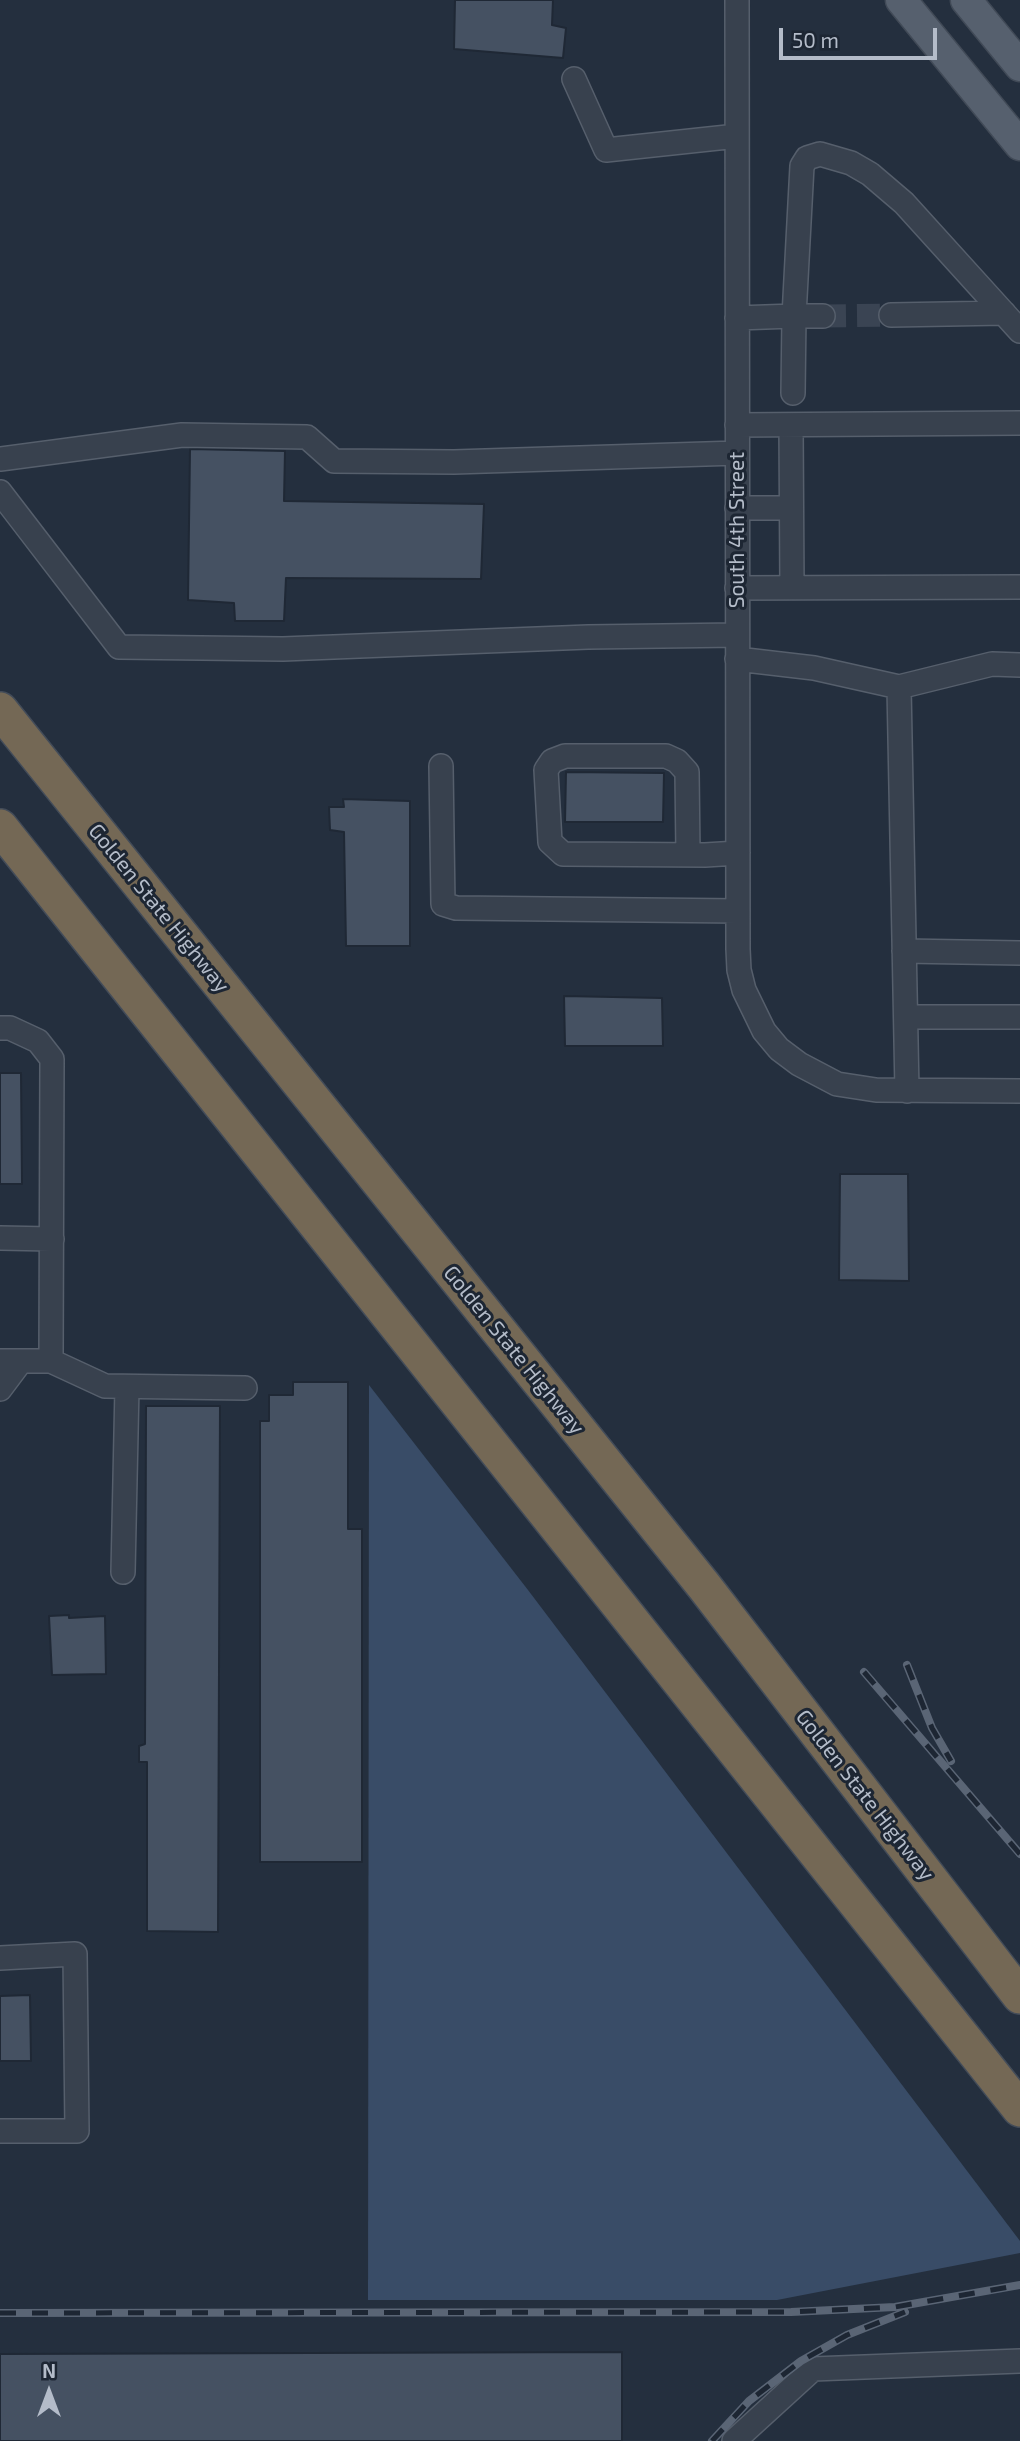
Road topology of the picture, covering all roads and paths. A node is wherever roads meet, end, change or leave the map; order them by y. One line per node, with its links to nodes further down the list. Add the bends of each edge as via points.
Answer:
1 (737, 0): 6 (street, South 4th Street)
2 (901, 0): 7 (main road)
3 (965, 0): 4 (main road)
4 (1020, 66)
5 (574, 79): 6 (street, via 606,150)
6 (737, 136): 12 (street, South 4th Street)
7 (1020, 145)
8 (1004, 313): 9 (street); 11 (street, via 904,202 870,174 820,153 807,158 802,166); 13 (street)
9 (891, 315)
10 (823, 316): 11 (street)
11 (794, 317): 12 (street); 14 (street)
12 (737, 318): 16 (street, South 4th Street)
13 (1020, 331)
14 (793, 393)
15 (1020, 423): 17 (street)
16 (737, 425): 17 (street); 18 (street, South 4th Street)
17 (790, 426): 22 (street)
18 (737, 453): 19 (street, via 334,461 307,437 182,435); 21 (street, South 4th Street)
19 (0, 459)
20 (0, 492): 26 (street, via 119,647 283,649)
21 (737, 508): 22 (street); 24 (street, South 4th Street)
22 (791, 508): 25 (street)
23 (1020, 587): 25 (street)
24 (737, 588): 25 (street); 26 (street, South 4th Street)
25 (792, 588)
26 (737, 635): 27 (street, South 4th Street)
27 (737, 659): 29 (street, via 814,668); 33 (street, South 4th Street)
28 (1020, 664): 29 (street, via 992,664)
29 (899, 687): 36 (street)
30 (0, 710): 52 (highway, Golden State Highway, via 695,1575)
31 (441, 766): 35 (street, via 443,904 456,908)
32 (0, 827): 53 (highway)
33 (738, 853): 34 (street); 35 (street, South 4th Street)
34 (688, 854): 34 (street, via 563,854 550,842 546,770 552,761 565,756 666,756 677,761 688,772)
35 (738, 911): 41 (street, South 4th Street, via 744,990 764,1031 779,1049 837,1084)
36 (904, 951): 37 (street); 38 (street)
37 (1020, 953)
38 (906, 1017): 39 (street); 41 (street)
39 (1020, 1017)
40 (0, 1028): 44 (street, via 38,1041 52,1059)
41 (906, 1091): 42 (street)
42 (1020, 1091)
43 (0, 1238): 44 (street)
44 (52, 1239): 46 (street)
45 (10, 1361): 46 (street); 49 (street)
46 (51, 1361): 47 (street, via 105,1387)
47 (127, 1387): 48 (street); 50 (street)
48 (245, 1388)
49 (0, 1389)
50 (123, 1572)
51 (0, 1958): 54 (street, via 75,1954 77,2118 77,2131)
52 (1020, 1996)
53 (1020, 2109)
54 (0, 2132)
55 (1020, 2361): 56 (street, via 813,2369)
56 (734, 2441)

